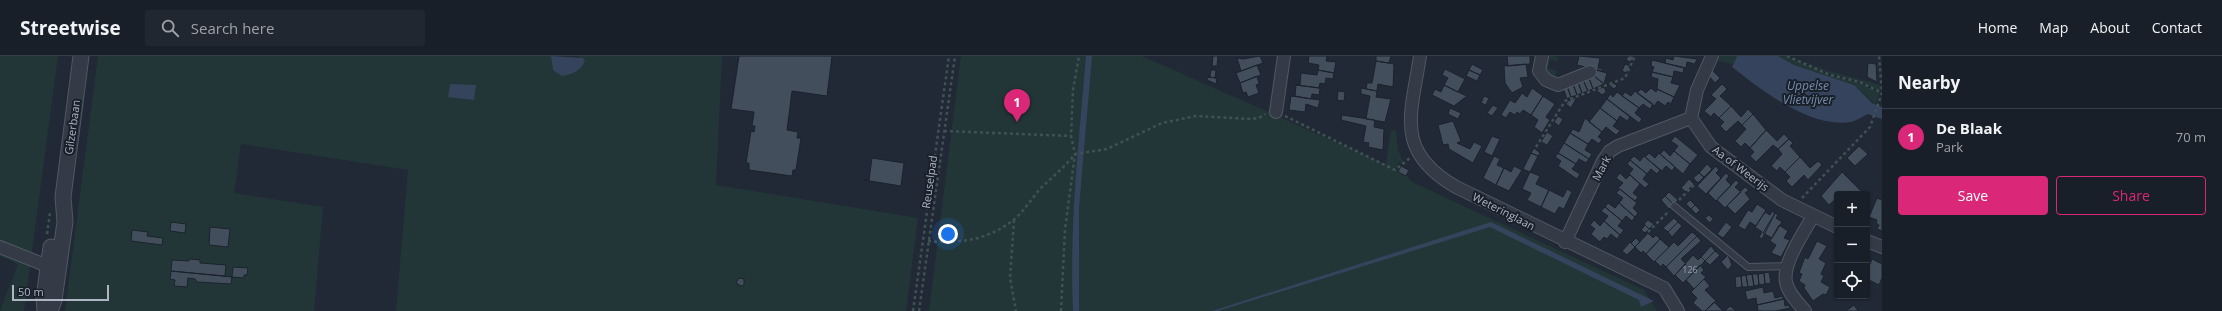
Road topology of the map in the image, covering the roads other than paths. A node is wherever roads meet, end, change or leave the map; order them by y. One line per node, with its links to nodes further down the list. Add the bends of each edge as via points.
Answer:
1 (81, 56): 17 (street, Gilzerbaan, via 63,197 54,222)
2 (1284, 56): 7 (street)
3 (1420, 56): 12 (street, Weteringlaan, via 1409,124 1411,138 1425,162 1444,181)
4 (1542, 56): 6 (street, via 1539,71 1546,80 1558,85)
5 (1712, 56): 8 (street, via 1697,90)
6 (1590, 72)
7 (1276, 112)
8 (1691, 118): 10 (street, Aa of Weerijs, via 1712,147 1782,200); 12 (street, Mark, via 1610,151)
9 (1674, 206): 16 (lane, via 1748,267)
10 (1813, 216): 11 (street, Aa of Weerijs); 16 (street)
11 (1834, 226)
12 (1565, 242): 20 (street, Weteringlaan, via 1664,288)
13 (1870, 242): 15 (street)
14 (0, 248): 17 (street)
15 (1882, 248)
16 (1787, 266): 21 (street, via 1786,283 1795,300)
17 (53, 268): 18 (street, Gilzerbaan, via 44,298); 19 (street, Gilzerbaan, via 54,300)
18 (45, 311)
19 (50, 311)
20 (1678, 311)
21 (1805, 311)

